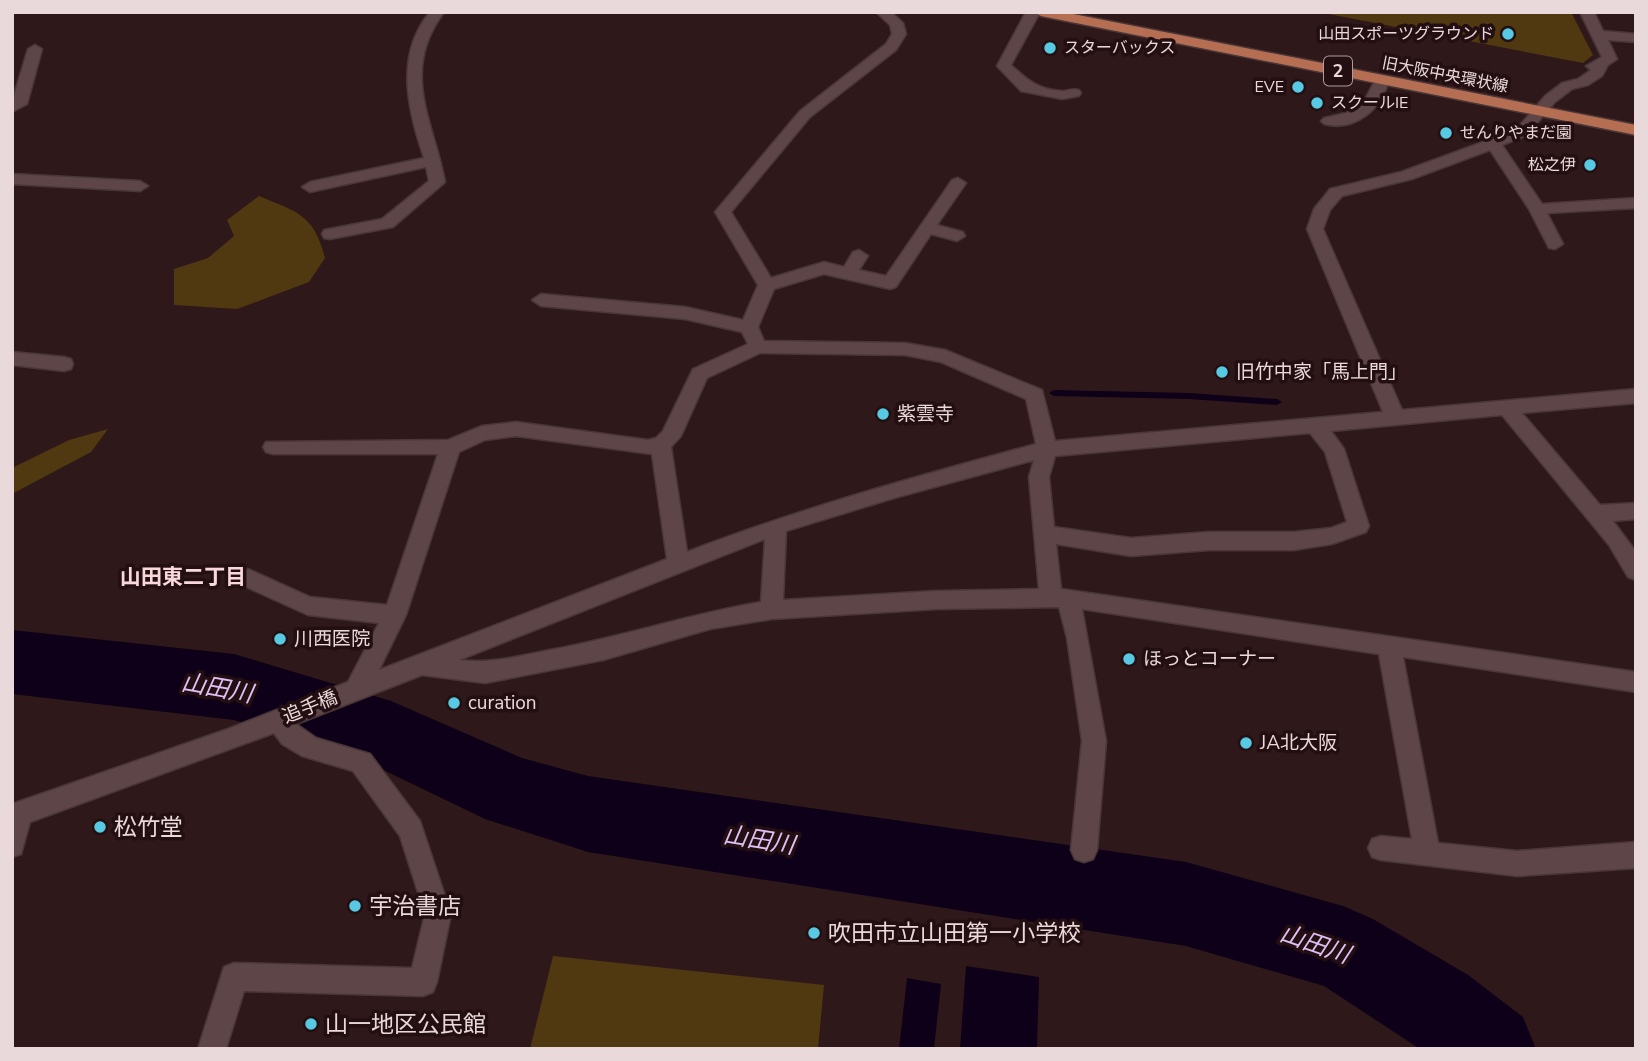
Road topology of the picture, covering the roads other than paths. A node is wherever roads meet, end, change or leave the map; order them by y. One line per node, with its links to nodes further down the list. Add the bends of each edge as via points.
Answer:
1 (437, 12): 16 (street, via 414,57 418,115)
2 (883, 12): 29 (street, via 902,18 891,47 805,114 723,212)
3 (1033, 12): 10 (street, via 1004,66 1026,88)
4 (1041, 12): 9 (main road, 旧大阪中央環状線 / 2)
5 (1587, 12): 6 (street)
6 (1598, 35): 7 (street); 12 (street, via 1610,59 1583,82 1567,86)
7 (1636, 38)
8 (35, 49): 11 (street, via 20,104)
9 (1382, 80): 12 (main road, 旧大阪中央環状線 / 2); 13 (street, via 1376,102 1348,121)
10 (1074, 93)
11 (12, 108)
12 (1539, 112): 14 (main road, 旧大阪中央環状線 / 2); 15 (street, via 1521,132)
13 (1329, 121)
14 (1636, 130)
15 (1494, 145): 22 (street); 37 (street, via 1406,176 1336,192 1322,209 1315,229)
16 (434, 161): 20 (street); 24 (street, via 437,182 387,223)
17 (12, 179): 19 (street)
18 (958, 183): 23 (street)
19 (140, 186)
20 (310, 187)
21 (1636, 203): 22 (street)
22 (1536, 209): 26 (street)
23 (928, 228): 25 (street); 28 (street, via 890,283)
24 (330, 234)
25 (957, 236)
26 (1555, 243)
27 (859, 256): 28 (street)
28 (848, 274): 29 (street, via 824,268)
29 (767, 285): 31 (street)
30 (541, 300): 31 (street, via 685,313)
31 (749, 327): 32 (street)
32 (758, 347): 39 (street, via 700,374 671,436); 42 (street, via 905,349 945,356 1035,395)
33 (12, 358): 34 (street)
34 (64, 364)
35 (1636, 396): 36 (street, 追手橋)
36 (1506, 407): 37 (street, 追手橋); 44 (street)
37 (1395, 416): 38 (street, 追手橋)
38 (1316, 426): 42 (street, 追手橋); 46 (street, via 1335,449 1359,526 1332,536 1294,541 1131,547)
39 (661, 445): 41 (street, via 516,429 482,433); 47 (street)
40 (273, 447): 41 (street)
41 (450, 447): 52 (street)
42 (1047, 449): 45 (street, 追手橋); 46 (street, via 1039,477)
43 (1636, 511): 44 (street)
44 (1595, 514): 48 (street)
45 (776, 526): 47 (street, 追手橋); 51 (street)
46 (1047, 534): 50 (street)
47 (678, 564): 54 (street, 追手橋)
48 (1636, 571)
49 (248, 578): 52 (street, via 308,606)
50 (1059, 599): 51 (street, via 936,600); 53 (street); 61 (street, via 1078,638 1094,741)
51 (772, 610): 54 (street, via 485,673)
52 (395, 615): 56 (street)
53 (1390, 646): 55 (street); 62 (street)
54 (420, 664): 56 (street, 追手橋)
55 (1636, 682)
56 (357, 688): 57 (street, 追手橋)
57 (277, 728): 58 (street, 追手橋); 64 (street, via 311,748 361,762 411,830 438,914 423,982 234,977)
58 (16, 816): 59 (street)
59 (12, 845)
60 (1381, 848): 62 (street)
61 (1084, 850)
62 (1427, 851): 63 (street, via 1500,863)
63 (1636, 855)
64 (212, 1049)

